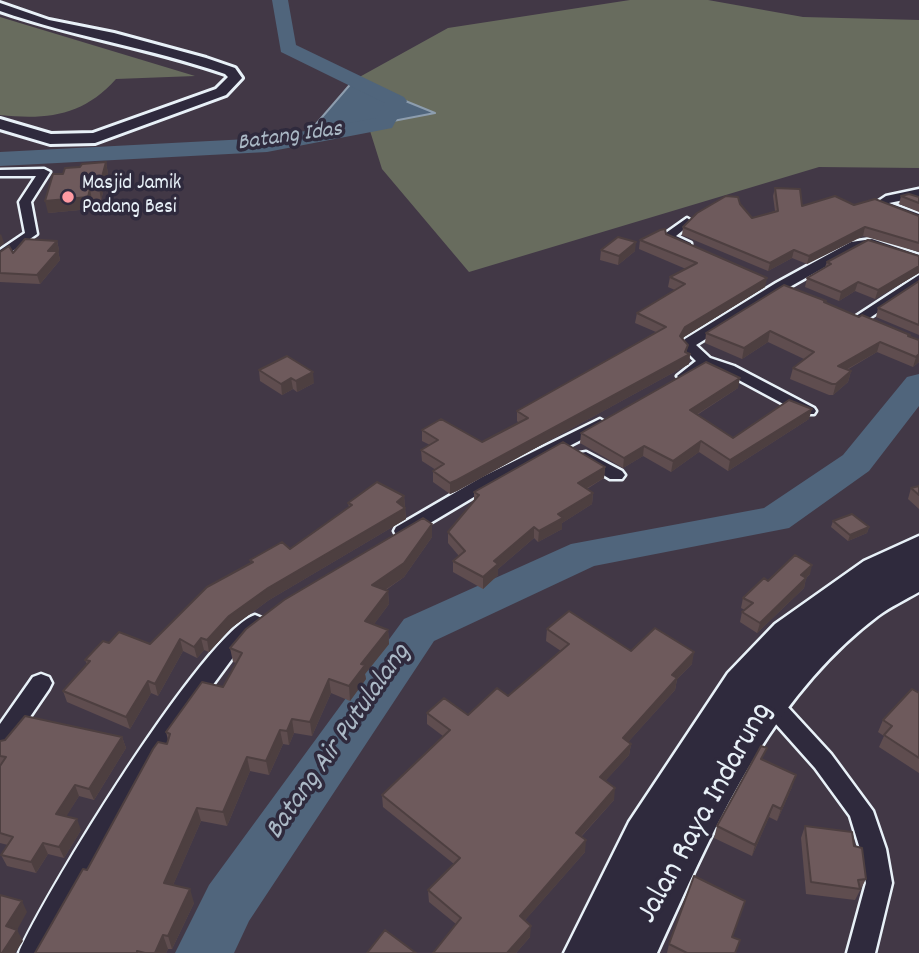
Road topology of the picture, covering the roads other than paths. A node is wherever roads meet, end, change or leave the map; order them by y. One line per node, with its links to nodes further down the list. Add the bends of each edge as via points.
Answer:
1 (0, 7): 2 (street, via 224,69 234,78 221,92 95,138 50,139)
2 (0, 124)
3 (0, 173): 8 (street, via 44,172 24,205 32,225 30,234)
4 (919, 193): 5 (street, via 880,204)
5 (919, 218)
6 (687, 222): 7 (street, via 671,232 670,238)
7 (697, 251)
8 (0, 256)
9 (919, 259): 11 (street, via 864,242)
10 (919, 279): 13 (street)
11 (775, 283): 12 (street); 14 (street, via 690,342 688,346)
12 (804, 295)
13 (860, 318)
14 (705, 361): 15 (street); 17 (street)
15 (664, 388)
16 (621, 412): 18 (street)
17 (809, 412)
18 (565, 444): 19 (street); 20 (street, via 488,481)
19 (616, 475)
20 (386, 541)
21 (919, 548): 25 (highway, Jalan Raya Indarung, via 877,570 800,625)
22 (919, 575): 25 (highway, Jalan Raya Indarung, via 874,600)
23 (276, 610): 27 (street, via 230,646 137,770)
24 (41, 683): 26 (street)
25 (755, 691): 28 (highway, Jalan Raya Indarung, via 646,837); 29 (highway, Jalan Raya Indarung, via 731,755); 30 (street, via 823,761 861,811 879,883)
26 (0, 742)
27 (33, 953)
28 (590, 953)
29 (631, 953)
30 (861, 953)

